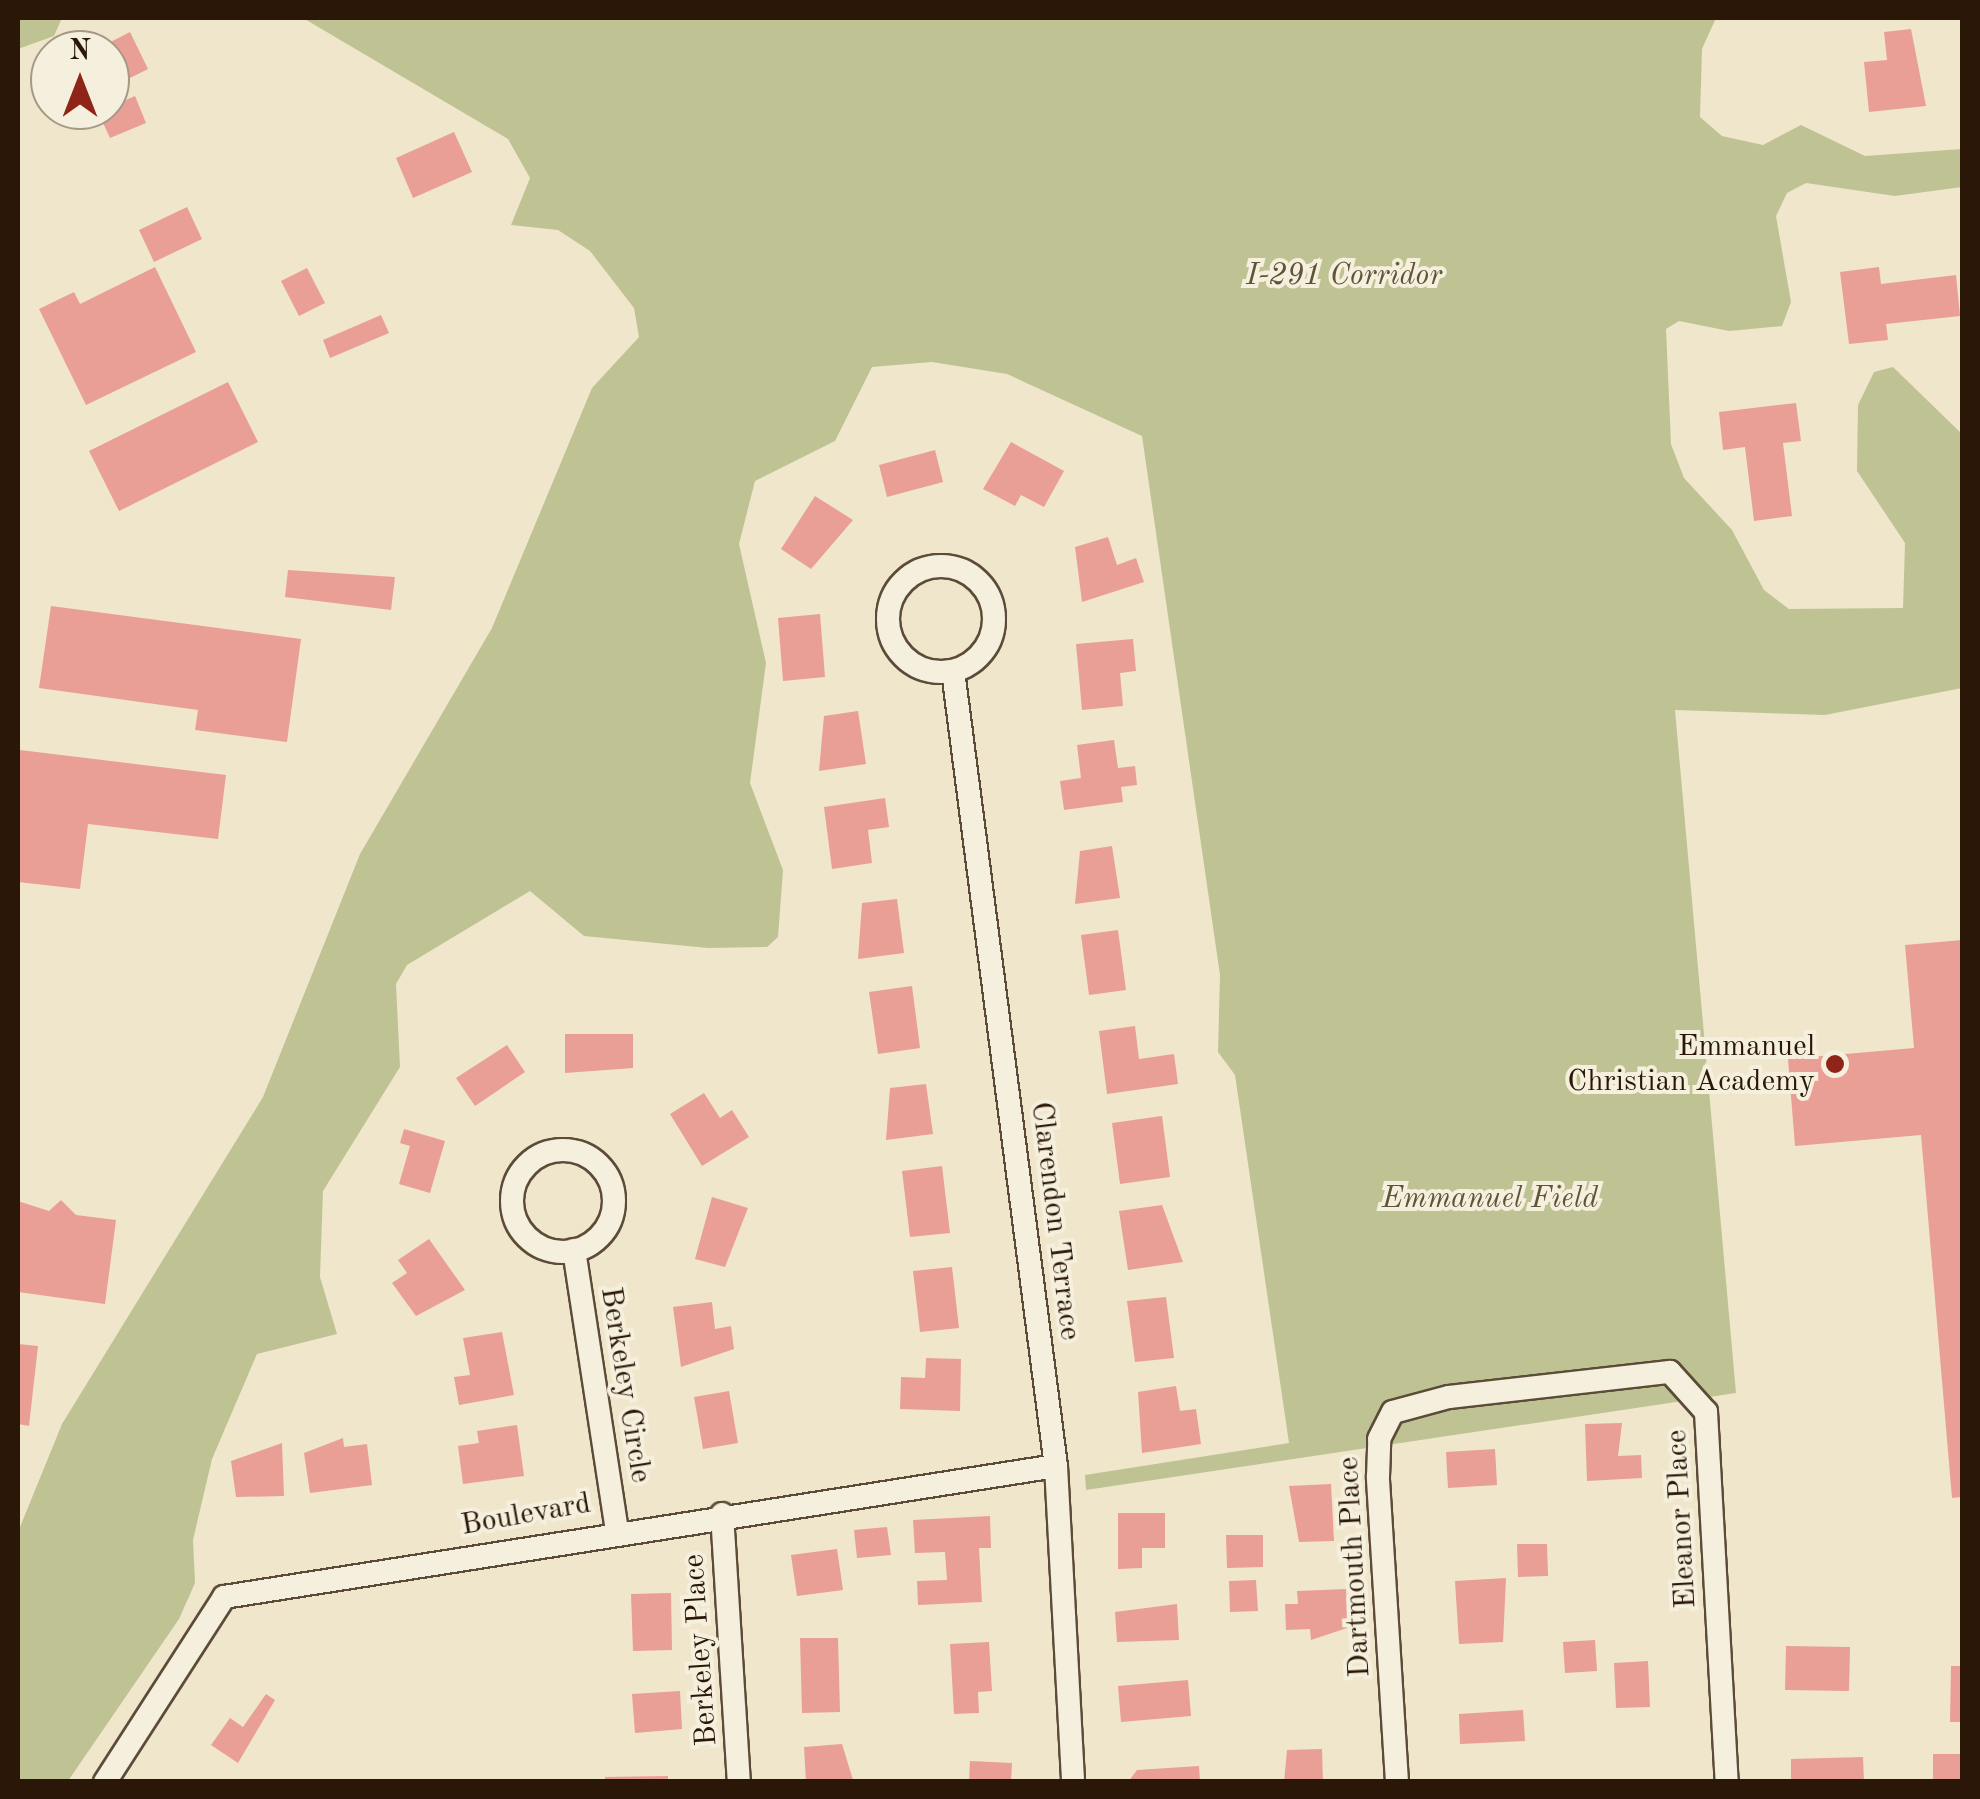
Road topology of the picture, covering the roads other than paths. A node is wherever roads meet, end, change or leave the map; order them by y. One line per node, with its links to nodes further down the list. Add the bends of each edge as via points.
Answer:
1 (954, 671): 1 (street, via 918,667 894,643 889,608 922,569 957,568 992,604 991,638); 4 (street, Clarendon Terrace)
2 (574, 1250): 2 (street, Berkeley Circle, via 544,1248 514,1216 520,1172 559,1150 588,1156 614,1193 609,1223); 6 (street, Berkeley Circle)
3 (1449, 1397): 10 (street, Dartmouth Place, via 1393,1412 1378,1439); 11 (street, Eleanor Place, via 1670,1372 1702,1397)
4 (1056, 1466): 5 (street, Boulevard); 9 (street, Clarendon Terrace)
5 (722, 1514): 6 (street, Boulevard); 8 (street, Berkeley Place)
6 (617, 1530): 7 (street, Boulevard, via 224,1597)
7 (105, 1782)
8 (739, 1782)
9 (1072, 1782)
10 (1397, 1782)
11 (1728, 1782)

